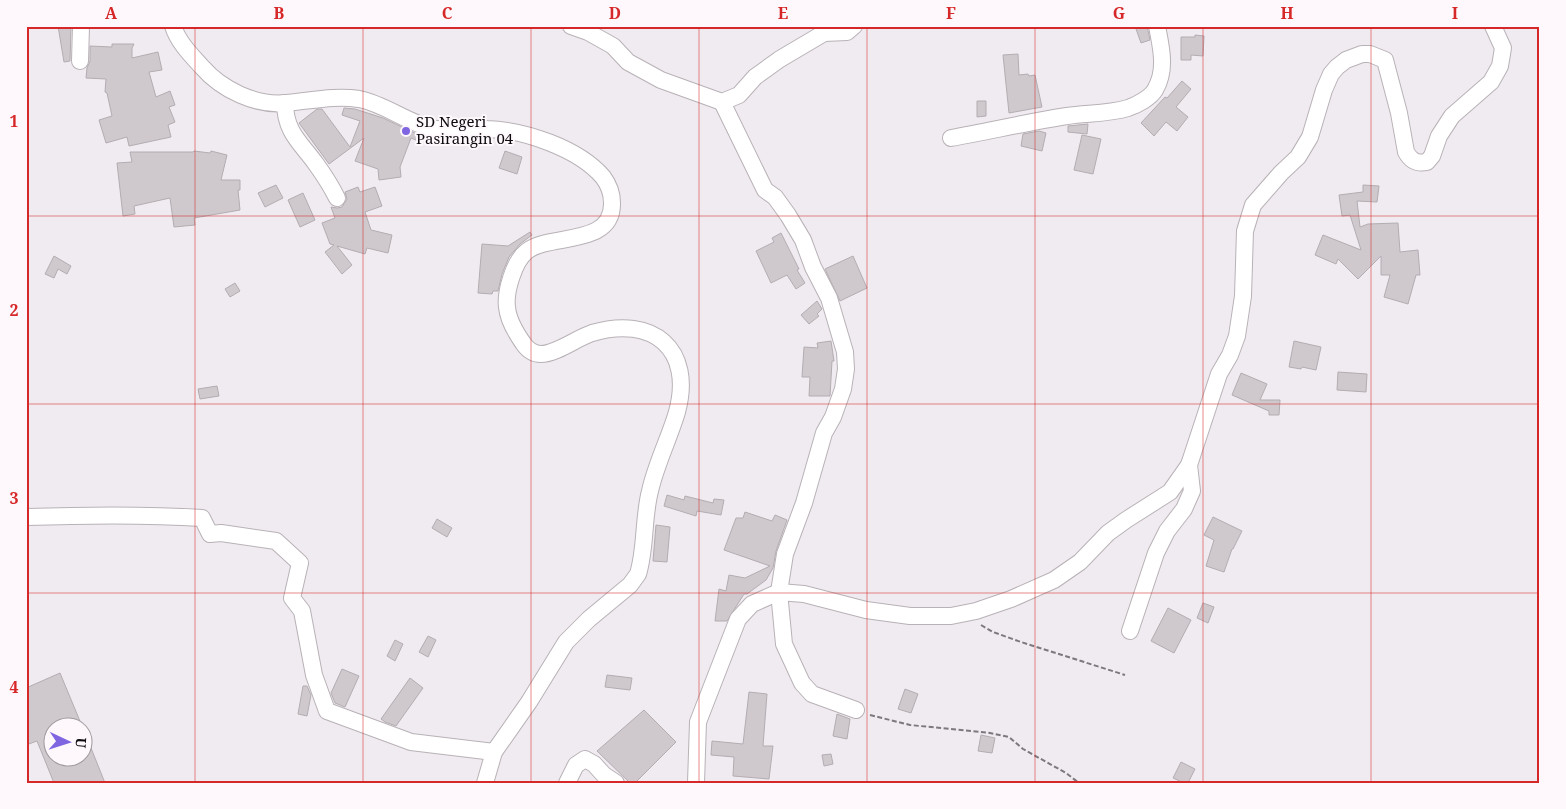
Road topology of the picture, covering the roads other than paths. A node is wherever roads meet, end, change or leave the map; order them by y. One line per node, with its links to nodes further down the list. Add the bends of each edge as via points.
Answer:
1 (81, 26): 8 (street)
2 (173, 26): 10 (street, via 197,62 224,86 260,101)
3 (571, 26): 9 (street, via 613,46 628,62 661,80)
4 (854, 26): 7 (street, via 847,32)
5 (1157, 26): 11 (street, via 1163,59 1161,75 1155,90 1143,101 1118,111 1068,116)
6 (1493, 26): 13 (street, via 1503,48 1500,66 1491,82 1452,116 1427,162 1416,162 1406,152 1385,60 1362,54 1341,63 1331,74 1310,137 1298,157 1253,206 1245,231 1244,296 1237,336 1219,374)
7 (825, 30): 9 (street, via 755,77 739,95)
8 (80, 62)
9 (722, 102): 15 (street, via 765,190 775,197 803,240 829,298 846,352 843,389 824,434 785,554)
10 (285, 103): 12 (street, via 289,127); 18 (street, via 360,99 433,128 505,130 550,142 575,154 608,184 611,214 600,228 587,234 525,252 512,274 506,306 514,329 530,351 540,354 595,332 636,329 666,344 680,368 680,402 650,488 638,574 630,585 572,635)
11 (951, 138)
12 (337, 198)
13 (1189, 465): 15 (street, via 1170,492 1108,533 1080,562 1054,580 976,611 951,616 910,616 866,610 804,594); 16 (street, via 1192,491 1156,553)
14 (26, 517): 18 (street, via 150,514 202,518 210,534 276,541 300,563 292,598 302,611 314,675 327,711 411,742)
15 (779, 592): 17 (street, via 784,644 802,683 812,694); 22 (street, via 752,604 738,619 698,722)
16 (1130, 631)
17 (856, 710)
18 (494, 752): 19 (street)
19 (484, 783)
20 (567, 783): 21 (street, via 576,765 584,759)
21 (616, 783)
22 (696, 783)

